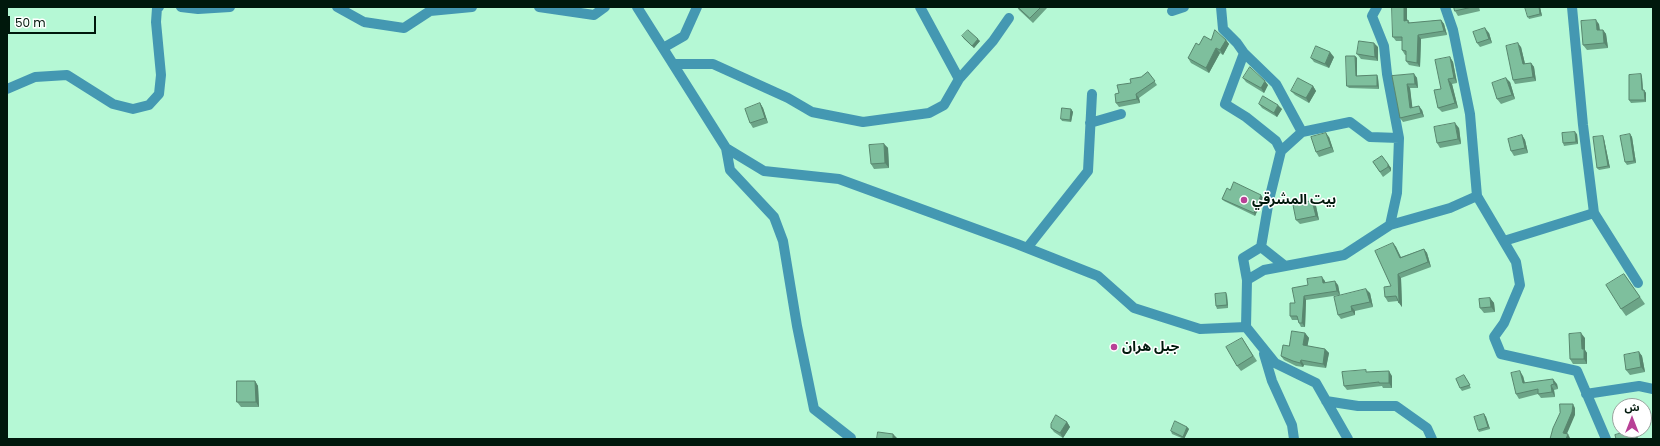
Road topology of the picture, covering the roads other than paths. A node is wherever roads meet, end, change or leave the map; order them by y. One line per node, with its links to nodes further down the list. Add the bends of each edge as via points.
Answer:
1 (159, 7): 23 (street, via 156,22 161,75 159,94 149,105 133,109 113,104 67,75 35,77)
2 (181, 7): 3 (street)
3 (230, 7)
4 (337, 7): 16 (street, via 364,22 404,28)
5 (472, 7): 16 (street)
6 (539, 7): 7 (street, via 594,15)
7 (605, 7)
8 (638, 7): 19 (street)
9 (697, 7): 19 (street, via 684,36)
10 (920, 7): 22 (street)
11 (1184, 7): 17 (street)
12 (1221, 7): 20 (street, via 1223,29)
13 (1377, 7): 28 (street, via 1372,16 1384,46)
14 (1445, 7): 31 (street, via 1453,30 1470,114)
15 (1572, 7): 32 (street)
16 (430, 9)
17 (1172, 11)
18 (1009, 18): 22 (street, via 993,41)
19 (663, 48): 21 (street)
20 (1244, 53): 27 (street, via 1276,84); 30 (street, via 1225,104 1276,141)
21 (673, 64): 22 (street, via 713,64 788,98 812,112 863,122 929,113 944,105); 29 (street)
22 (959, 79)
23 (7, 89)
24 (1092, 94): 26 (street)
25 (1121, 114): 26 (street)
26 (1090, 123): 36 (street, via 1088,171)
27 (1302, 132): 28 (street, via 1350,122 1370,137); 30 (street)
28 (1399, 138): 33 (street, via 1397,194)
29 (726, 148): 36 (street, via 764,171 839,179); 45 (street, via 730,170 774,217 783,241 814,409)
30 (1281, 151): 35 (street)
31 (1476, 196): 33 (street, via 1450,208); 34 (street)
32 (1594, 213): 34 (street); 39 (street)
33 (1390, 226): 37 (street, via 1344,255)
34 (1504, 241): 43 (street, via 1516,262 1520,285 1504,323 1494,337 1501,354 1577,371)
35 (1261, 247): 37 (street); 38 (street, via 1243,258)
36 (1027, 248): 40 (street, via 1098,276 1134,308 1200,329)
37 (1285, 266): 38 (street, via 1264,270)
38 (1248, 280): 40 (street)
39 (1638, 283)
40 (1246, 327): 41 (street)
41 (1263, 348): 44 (street, via 1275,364 1316,383); 46 (street, via 1272,381 1292,425)
42 (1653, 388): 43 (street, via 1639,386)
43 (1586, 394): 49 (street)
44 (1326, 400): 47 (street); 48 (street, via 1358,406 1396,406 1427,428)
45 (851, 438)
46 (1294, 439)
47 (1348, 439)
48 (1432, 439)
49 (1606, 439)

